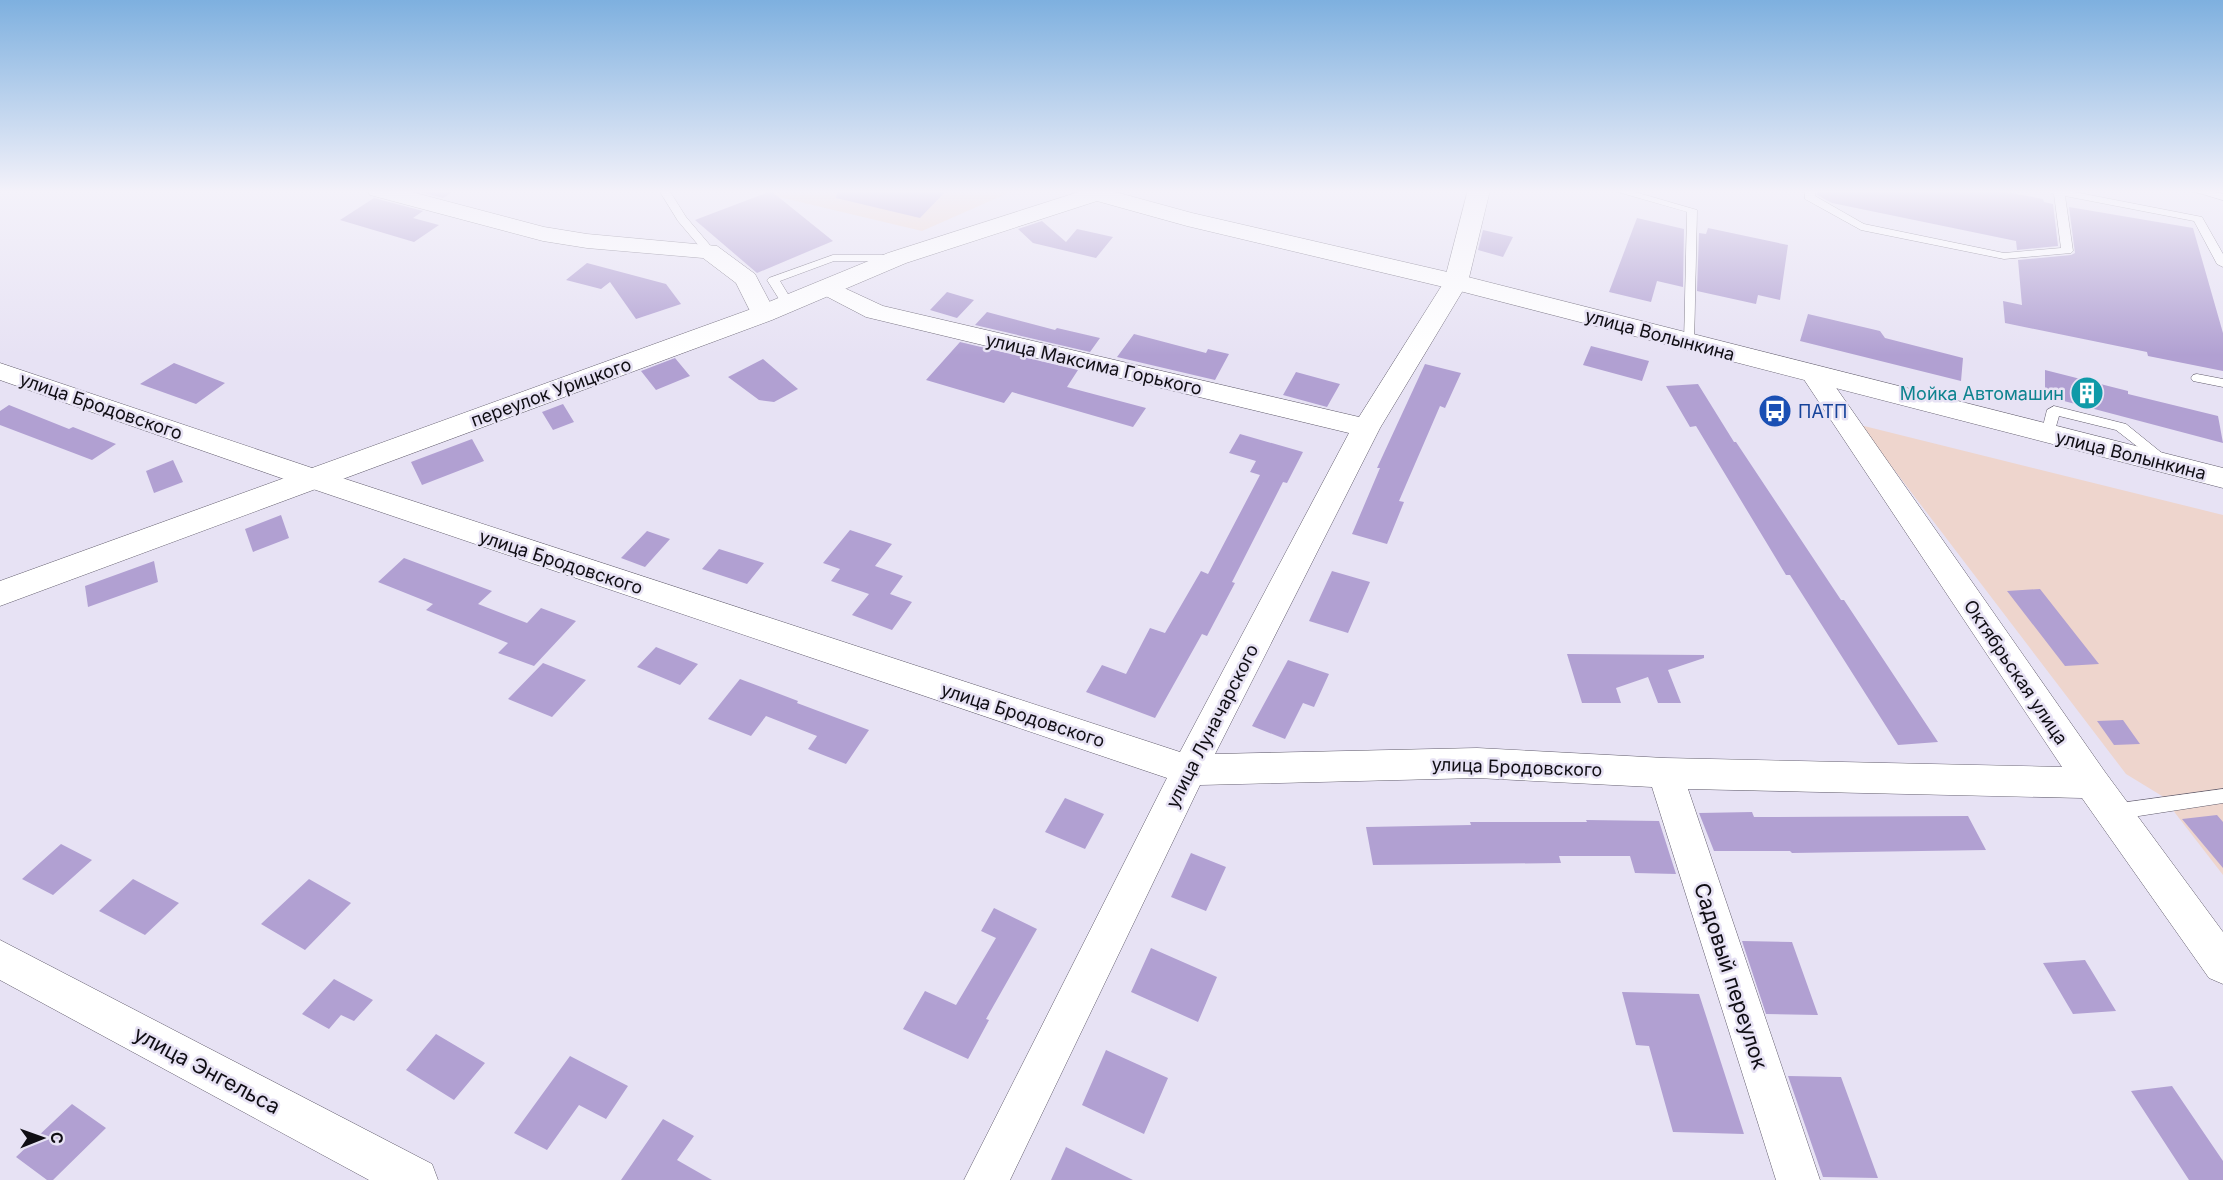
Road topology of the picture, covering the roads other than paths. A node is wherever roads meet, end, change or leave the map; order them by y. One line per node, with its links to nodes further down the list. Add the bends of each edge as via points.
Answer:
1 (637, 245): 10 (street)
2 (704, 245): 10 (lane)
3 (937, 245): 11 (street, переулок Урицкого)
4 (1298, 245): 13 (street, улица Волынкина)
5 (1465, 245): 13 (street, улица Луначарского)
6 (1691, 245): 16 (lane)
7 (1950, 245): 8 (lane, via 2004,256 2067,251)
8 (2066, 245)
9 (2212, 245): 12 (lane)
10 (709, 251): 15 (street, via 746,279)
11 (897, 258): 14 (street, переулок Урицкого); 15 (lane, via 833,258 772,280)
12 (2223, 264)
13 (1456, 282): 16 (street, улица Волынкина); 21 (street, улица Луначарского)
14 (827, 287): 15 (street, переулок Урицкого); 21 (street, улица Максима Горького, via 875,312)
15 (775, 309): 23 (street, переулок Урицкого)
16 (1690, 343): 18 (street, улица Волынкина)
17 (0, 370): 23 (street, улица Бродовского)
18 (1814, 375): 22 (street, улица Волынкина); 27 (street, Октябрьская улица)
19 (2197, 378): 20 (lane)
20 (2223, 384)
21 (1366, 428): 25 (street, улица Луначарского)
22 (2223, 478)
23 (314, 479): 24 (street, переулок Урицкого); 25 (street, улица Бродовского)
24 (0, 594)
25 (1189, 770): 26 (street, улица Бродовского, via 1477,763); 33 (street, улица Луначарского)
26 (1665, 773): 27 (street, улица Бродовского); 34 (street, Садовый переулок)
27 (2092, 783): 29 (street, Октябрьская улица)
28 (2223, 796): 29 (lane)
29 (2113, 812): 31 (street, Октябрьская улица)
30 (0, 958): 32 (street, улица Энгельса)
31 (2223, 965)
32 (416, 1180)
33 (986, 1180)
34 (1798, 1180)

